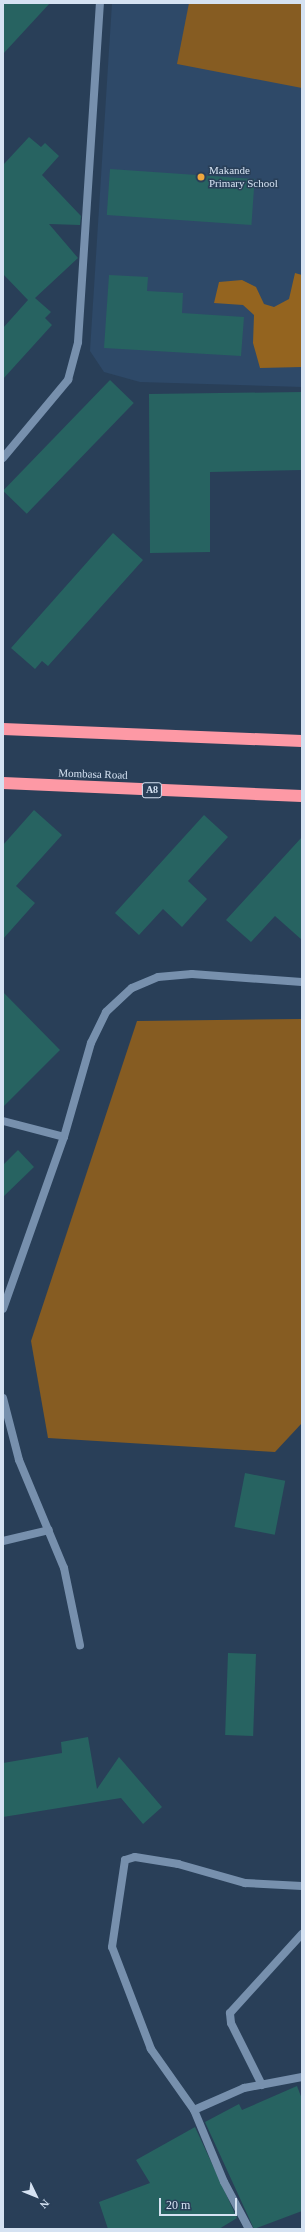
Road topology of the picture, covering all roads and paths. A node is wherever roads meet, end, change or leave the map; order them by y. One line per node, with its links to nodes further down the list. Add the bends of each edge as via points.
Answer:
1 (100, 3): 2 (street, via 78,342 68,380)
2 (3, 458)
3 (3, 729): 4 (highway)
4 (302, 741)
5 (3, 783): 6 (highway, Mombasa Road / A8)
6 (302, 796)
7 (302, 982): 9 (street, via 192,974 158,977 132,988 106,1012 91,1043)
8 (3, 1121): 9 (street)
9 (64, 1137): 10 (street)
10 (3, 1309)
11 (3, 1398): 12 (street, via 19,1460)
12 (49, 1530): 13 (street); 14 (street, via 69,1588)
13 (3, 1541)
14 (80, 1645)
15 (302, 1886): 19 (street, via 245,1883 178,1864 135,1857 125,1860 112,1947 151,2049)
16 (302, 1934): 18 (street, via 230,2013 231,2023)
17 (302, 2077): 18 (street)
18 (262, 2085): 19 (street, via 244,2088)
19 (194, 2110): 20 (street, via 224,2182)
20 (249, 2229)

